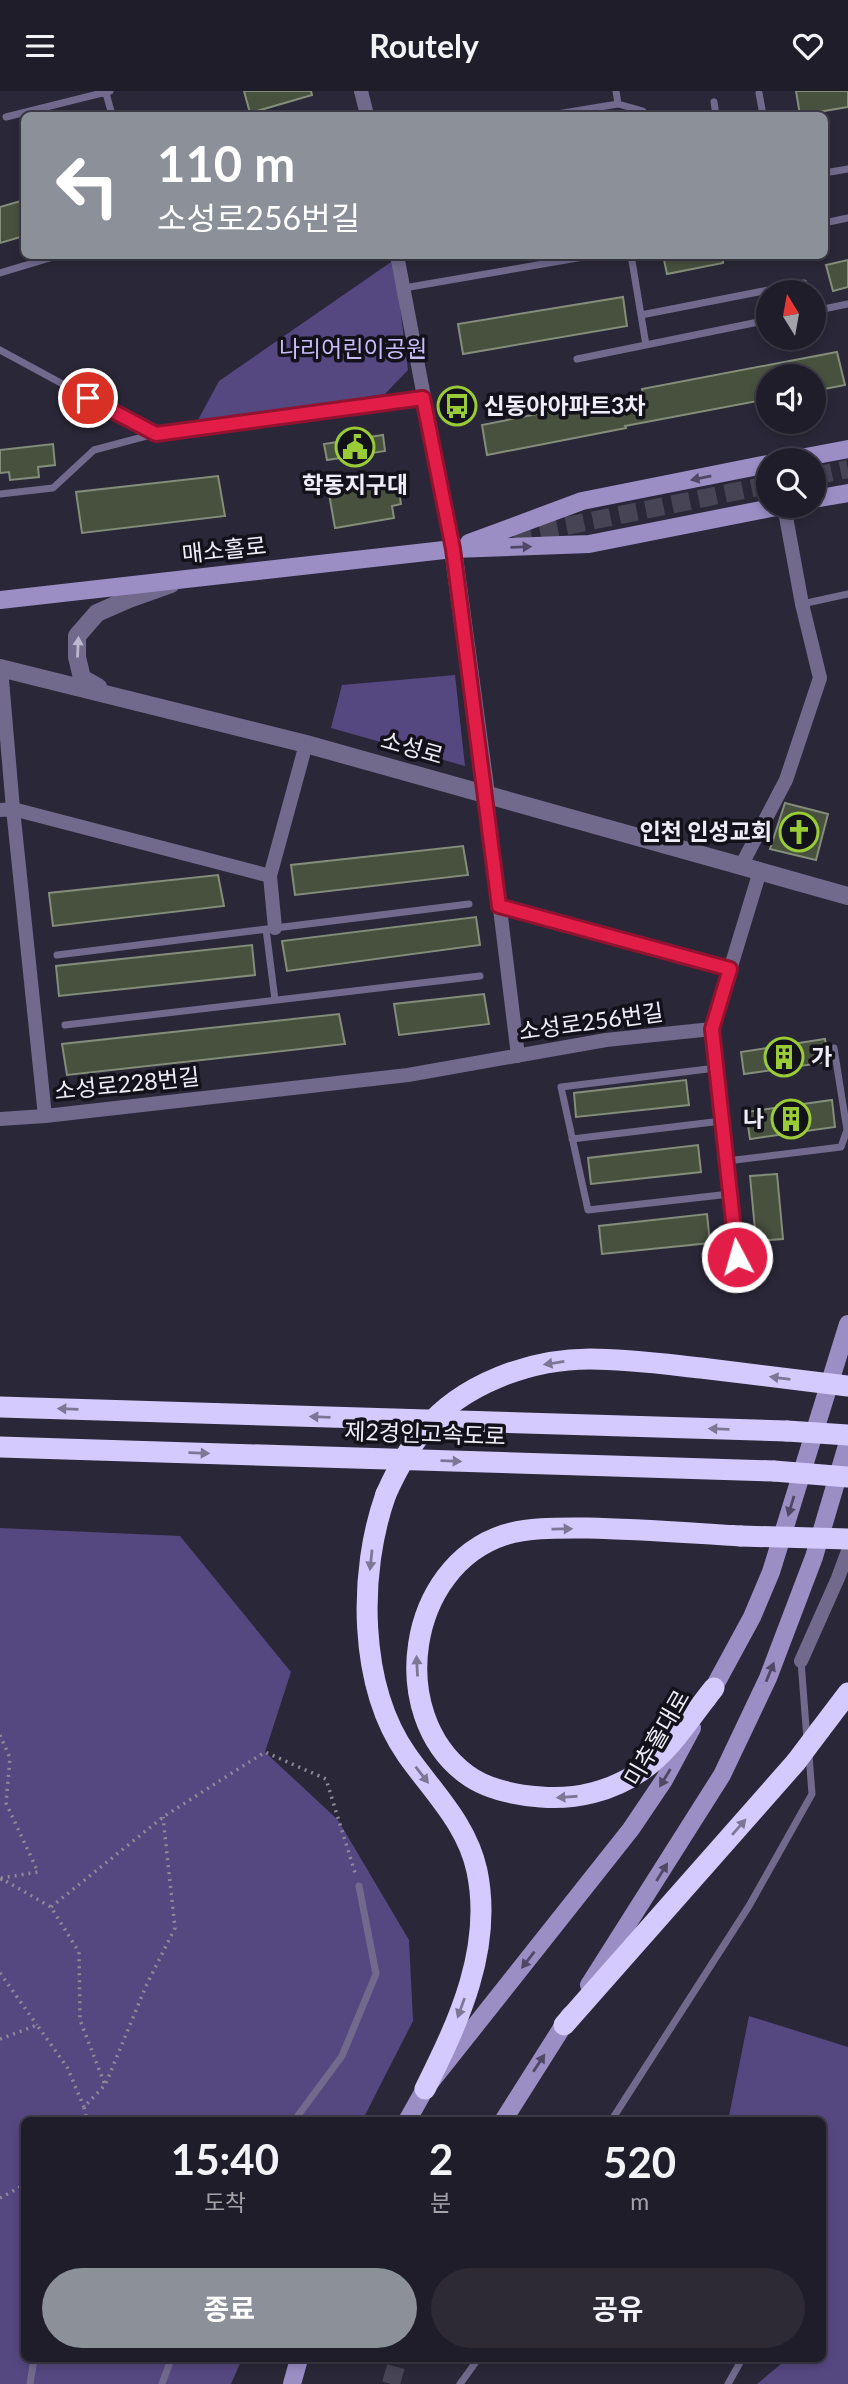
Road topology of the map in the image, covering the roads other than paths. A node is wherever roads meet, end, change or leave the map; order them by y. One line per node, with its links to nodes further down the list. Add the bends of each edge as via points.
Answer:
1 (361, 91): 9 (street)
2 (616, 91): 6 (lane)
3 (108, 92): 7 (lane); 8 (lane)
4 (759, 93): 13 (lane)
5 (714, 102): 12 (lane)
6 (618, 104): 10 (lane); 11 (lane)
7 (26, 112)
8 (111, 112)
9 (365, 112)
10 (569, 112)
11 (644, 112)
12 (716, 112)
13 (762, 112)
14 (21, 113): 15 (lane)
15 (6, 117)
16 (848, 169): 17 (lane)
17 (828, 172)
18 (848, 218): 19 (lane)
19 (828, 222)
20 (47, 259): 24 (lane)
21 (398, 259): 25 (street)
22 (571, 259): 25 (lane)
23 (632, 259): 29 (lane)
24 (0, 273)
25 (404, 288): 34 (street)
26 (756, 292): 29 (lane)
27 (848, 304): 28 (lane)
28 (826, 309)
29 (641, 315): 31 (lane)
30 (756, 322): 31 (lane)
31 (646, 345): 33 (lane)
32 (0, 350): 35 (lane)
33 (577, 359)
34 (423, 398): 35 (lane); 44 (street)
35 (154, 433): 40 (lane, via 94,450 53,488)
36 (848, 449): 37 (main road)
37 (826, 453)
38 (756, 466): 44 (main road, one-way to 44, via 582,501)
39 (848, 493): 41 (main road)
40 (0, 494)
41 (826, 497)
42 (756, 511): 44 (main road, one-way to 42, via 589,544)
43 (784, 518): 48 (street)
44 (453, 549): 45 (main road, 매소홀로); 52 (street)
45 (187, 579): 47 (main road, 매소홀로); 50 (street, one-way to 45, via 82,678 77,636 97,613)
46 (848, 594): 48 (lane)
47 (0, 600)
48 (802, 604): 54 (street, via 820,678 786,780)
49 (1, 668): 50 (street, 소성로); 53 (street, 소성로228번길)
50 (114, 696): 51 (street, 소성로)
51 (306, 744): 52 (street, 소성로); 56 (street)
52 (486, 794): 54 (street, 소성로); 59 (street)
53 (6, 810): 56 (street); 71 (street, 소성로228번길)
54 (741, 866): 55 (street, 소성로)
55 (760, 871): 57 (street, 소성로); 62 (street)
56 (270, 876): 60 (street)
57 (848, 896)
58 (469, 904): 60 (lane)
59 (499, 906): 62 (street); 68 (street)
60 (271, 928): 61 (lane); 64 (lane)
61 (57, 955)
62 (730, 969): 66 (street)
63 (480, 976): 64 (lane)
64 (275, 1000): 65 (lane)
65 (65, 1025)
66 (712, 1029): 68 (street, 소성로256번길, via 606,1040); 70 (street)
67 (834, 1048): 75 (lane, via 846,1130 841,1147)
68 (518, 1056): 69 (street, 소성로256번길)
69 (478, 1063): 71 (street, 소성로228번길)
70 (716, 1067): 73 (street); 74 (lane, via 561,1087)
71 (45, 1116): 72 (street)
72 (0, 1119)
73 (722, 1121): 74 (lane); 75 (street)
74 (572, 1139): 76 (lane, via 588,1210)
75 (727, 1161): 76 (street)
76 (731, 1193): 77 (street)
77 (740, 1278)
78 (848, 1324): 88 (main road, 미추홀대로, one-way to 88, via 771,1572)
79 (848, 1387): 92 (highway, one-way to 92, bridge, via 618,1360 569,1360 529,1367 476,1389 437,1417 415,1442 386,1494 372,1545 368,1584 374,1678 396,1739 464,1835 482,1908 468,1991)
80 (0, 1407): 81 (highway, 제2경인고속도로, one-way to 80, bridge)
81 (848, 1435)
82 (848, 1442): 91 (main road, one-way to 82, via 722,1775 768,1678 805,1581)
83 (0, 1447): 84 (highway, 제2경인고속도로, one-way to 84, bridge)
84 (848, 1477)
85 (848, 1539): 88 (highway, one-way to 85, bridge, via 643,1770 582,1795 527,1796 478,1782 442,1749 421,1696 418,1641 441,1582 468,1554 503,1535 580,1528)
86 (848, 1551): 87 (street)
87 (801, 1661): 96 (lane, via 812,1794 749,1906)
88 (714, 1688): 92 (main road, 미추홀대로, one-way to 92, via 664,1780 631,1829)
89 (848, 1693): 91 (highway, one-way to 89, bridge, via 796,1762)
90 (359, 1886): 93 (lane, via 376,1974 342,2056)
91 (564, 2025): 95 (main road, one-way to 91)
92 (425, 2089): 94 (main road, 미추홀대로)
93 (297, 2117)
94 (409, 2117)
95 (506, 2117)
96 (614, 2117)
97 (34, 2362): 102 (lane)
98 (170, 2362): 103 (lane)
99 (298, 2362): 104 (main road)
100 (476, 2362): 105 (lane)
101 (740, 2362): 106 (lane)
102 (30, 2384)
103 (162, 2384)
104 (292, 2384)
105 (460, 2384)
106 (728, 2384)

